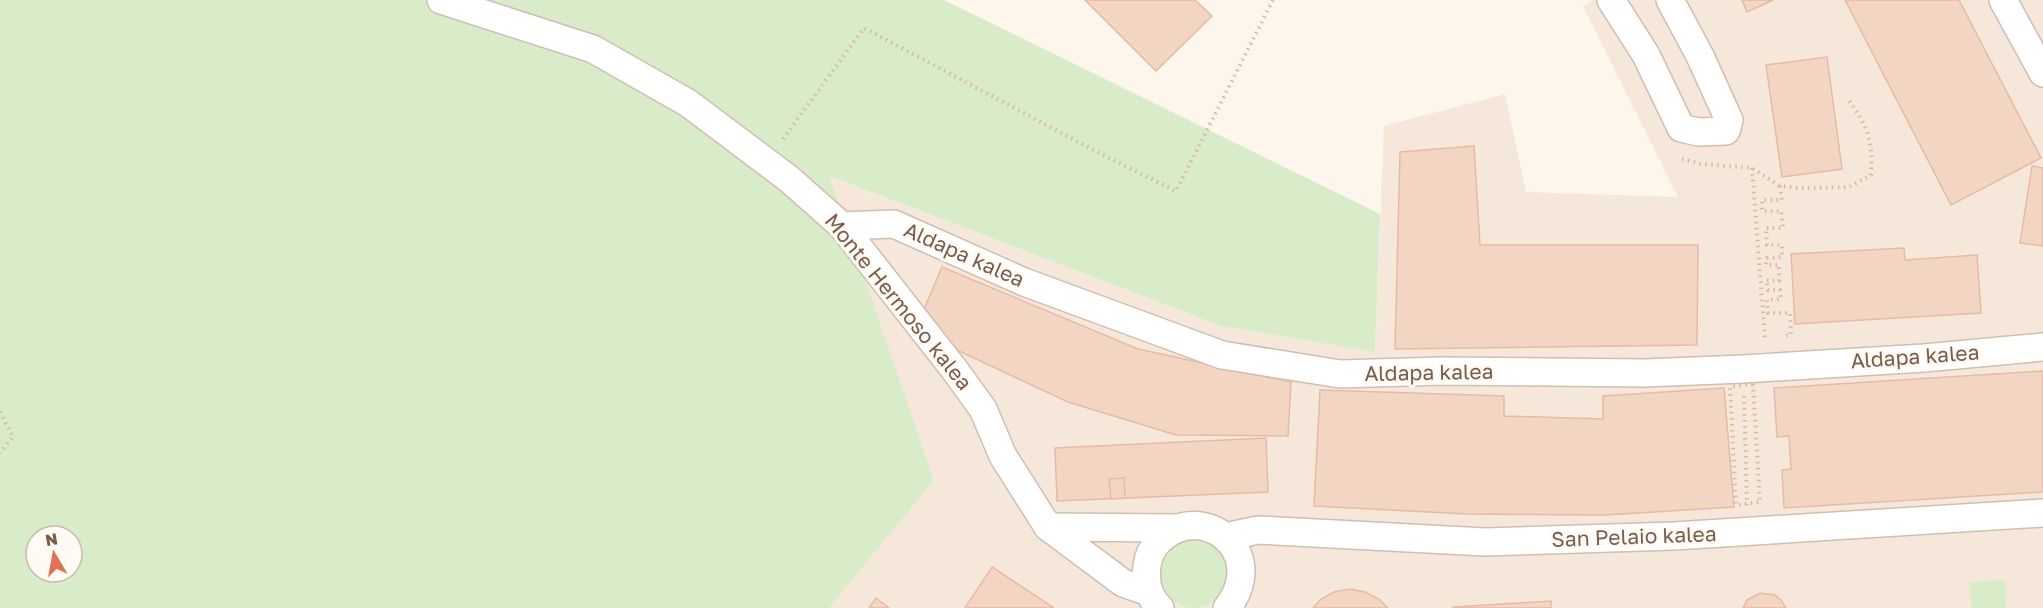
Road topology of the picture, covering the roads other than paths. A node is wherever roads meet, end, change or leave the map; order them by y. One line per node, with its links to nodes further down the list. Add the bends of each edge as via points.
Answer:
1 (441, 0): 6 (street, Monte Hermoso kalea, via 593,49 688,103 764,158)
2 (1611, 0): 3 (street, via 1646,55 1681,128 1726,131 1729,120)
3 (1670, 0)
4 (2003, 0): 5 (street)
5 (2043, 73)
6 (842, 226): 7 (street, Aldapa kalea, via 894,224 1024,282 1222,355 1341,374 1441,371 1743,377); 9 (street, Monte Hermoso kalea, via 983,409 1003,456)
7 (2043, 347)
8 (2043, 513): 11 (street, San Pelaio kalea, via 1731,533 1485,542 1258,530)
9 (1048, 527): 10 (street); 12 (street, Monte Hermoso kalea, via 1123,583)
10 (1179, 528): 11 (street, via 1211,528); 12 (street, via 1154,546 1147,561 1145,577)
11 (1225, 537): 13 (street, via 1242,564 1237,596)
12 (1155, 600)
13 (1227, 608)

